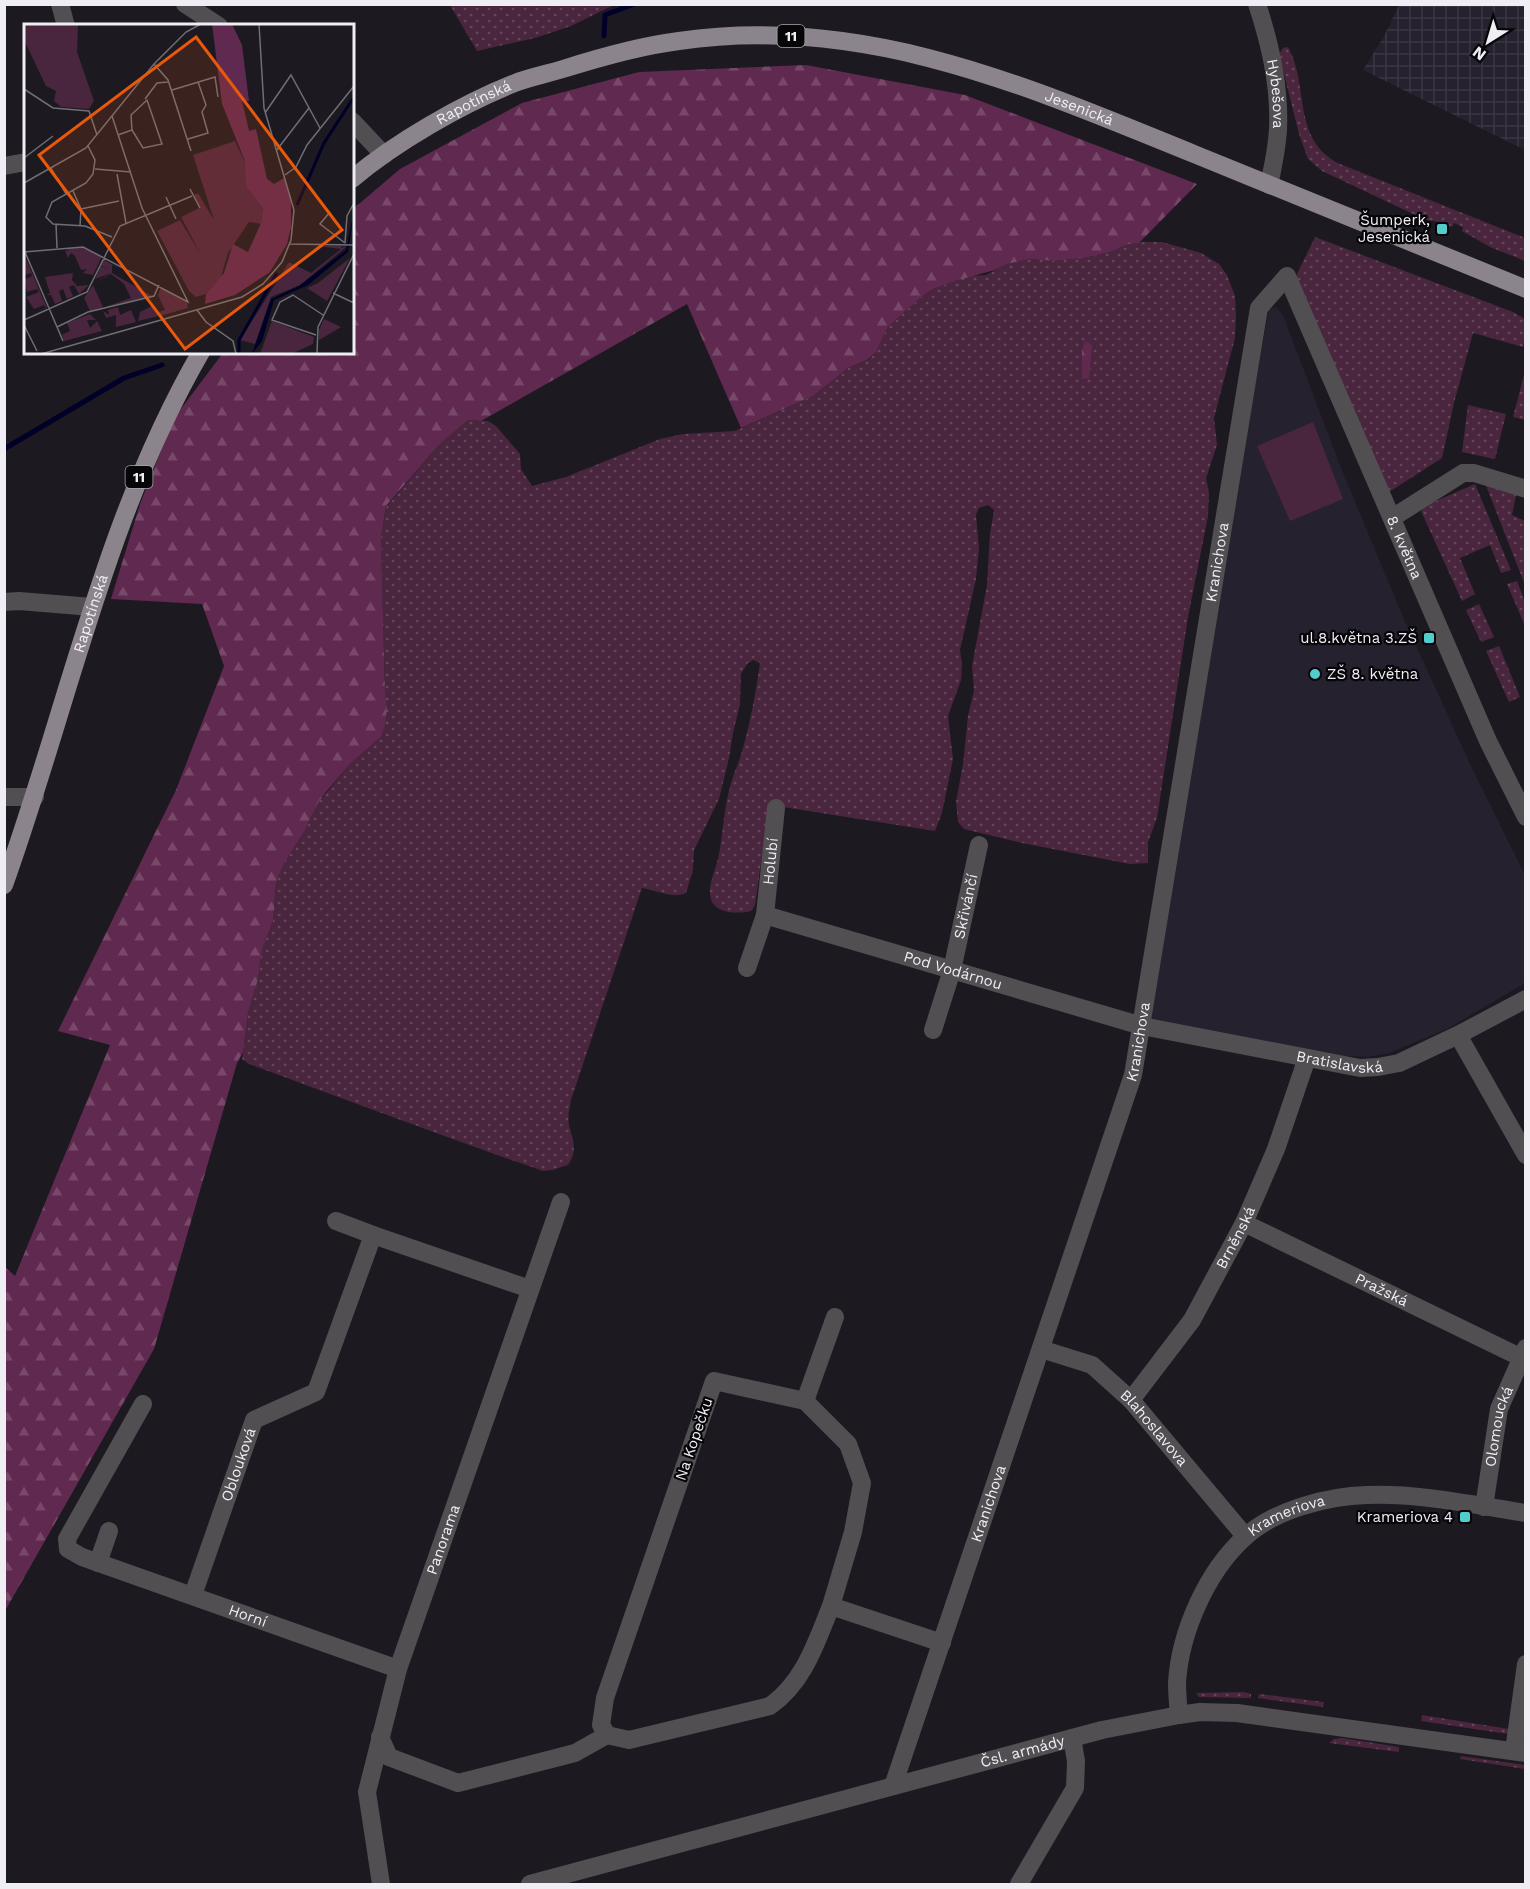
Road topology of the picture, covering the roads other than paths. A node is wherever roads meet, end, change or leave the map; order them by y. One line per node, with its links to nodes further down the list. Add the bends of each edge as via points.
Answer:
1 (60, 4): 4 (street)
2 (185, 4): 5 (street)
3 (1257, 4): 12 (street, Hybešova, via 1279,108)
4 (65, 24)
5 (216, 24)
6 (609, 55): 8 (main road, Rapotínská / 11, via 515,83 452,114); 12 (main road, Jesenická / 11, via 681,40 743,36 808,36 890,48 941,60 1068,103)
7 (354, 123): 8 (street)
8 (384, 155): 11 (main road, Rapotínská / 11)
9 (24, 162): 10 (street)
10 (4, 166)
11 (355, 172)
12 (1269, 185): 14 (main road, Jesenická / 11)
13 (1287, 276): 17 (street, 8. května); 30 (street, Kranichova, via 1259,308)
14 (1526, 289)
15 (200, 354): 19 (main road, Rapotínská / 11, via 175,396 145,463)
16 (1526, 489): 17 (street, via 1474,472 1463,473)
17 (1392, 518): 23 (street, 8. května, via 1488,741)
18 (4, 602): 19 (street)
19 (92, 607): 21 (main road, Rapotínská / 11)
20 (4, 797): 21 (street)
21 (35, 797): 25 (main road, Rapotínská / 11)
22 (776, 808): 26 (street, Holubí)
23 (1526, 817)
24 (979, 845): 28 (street, Skřivánčí)
25 (4, 885)
26 (765, 915): 27 (street, Holubí); 28 (street, Pod Vodárnou)
27 (747, 968)
28 (952, 970): 30 (street, Pod Vodárnou); 31 (street, Skřivánčí)
29 (1526, 999): 32 (street, Bratislavská)
30 (1142, 1026): 33 (street, Bratislavská); 41 (street, Kranichova, via 1133,1075)
31 (933, 1030)
32 (1458, 1035): 33 (street, Bratislavská, via 1399,1063 1378,1067 1360,1068); 34 (street)
33 (1307, 1058): 37 (street, Brněnská, via 1276,1149)
34 (1526, 1155)
35 (561, 1202): 39 (street, Panorama)
36 (336, 1221): 38 (street)
37 (1244, 1223): 42 (street, Pražská); 43 (street, Brněnská, via 1192,1320)
38 (373, 1235): 39 (street); 51 (street, Oblouková, via 316,1392 254,1420)
39 (530, 1289): 55 (street, Panorama)
40 (835, 1317): 44 (street)
41 (1041, 1349): 43 (street, Blahoslavova, via 1092,1365); 53 (street, Kranichova)
42 (1523, 1352): 46 (street, Olomoucká, via 1499,1409)
43 (1131, 1400): 49 (street, Blahoslavova)
44 (805, 1401): 52 (street, via 848,1444 862,1483 853,1532); 57 (street, Na Kopečku, via 714,1381 605,1698 601,1725)
45 (143, 1404): 50 (street, Horní, via 67,1539 68,1549 74,1554)
46 (1484, 1507): 47 (street, Krameriova); 49 (street, Krameriova, via 1367,1495 1324,1500 1280,1515)
47 (1526, 1514)
48 (109, 1531): 50 (street)
49 (1245, 1536): 56 (street, Krameriova, via 1204,1590 1191,1622 1177,1683)
50 (98, 1563): 51 (street, Horní)
51 (193, 1595): 55 (street, Horní)
52 (831, 1606): 53 (street); 57 (street, via 805,1669 770,1706 629,1740)
53 (942, 1643): 61 (street, Kranichova)
54 (1526, 1664): 60 (street)
55 (398, 1669): 58 (street, Panorama)
56 (1179, 1715): 59 (street, Čsl. armády); 60 (street, Čsl. armády, via 1237,1713)
57 (607, 1735): 58 (street, via 575,1753 458,1783 389,1757)
58 (380, 1737): 62 (street, Panorama, via 367,1792)
59 (1072, 1738): 61 (street, Čsl. armády); 64 (street, via 1075,1788)
60 (1520, 1752)
61 (893, 1786): 63 (street, Čsl. armády)
62 (381, 1884)
63 (530, 1884)
64 (1019, 1884)

